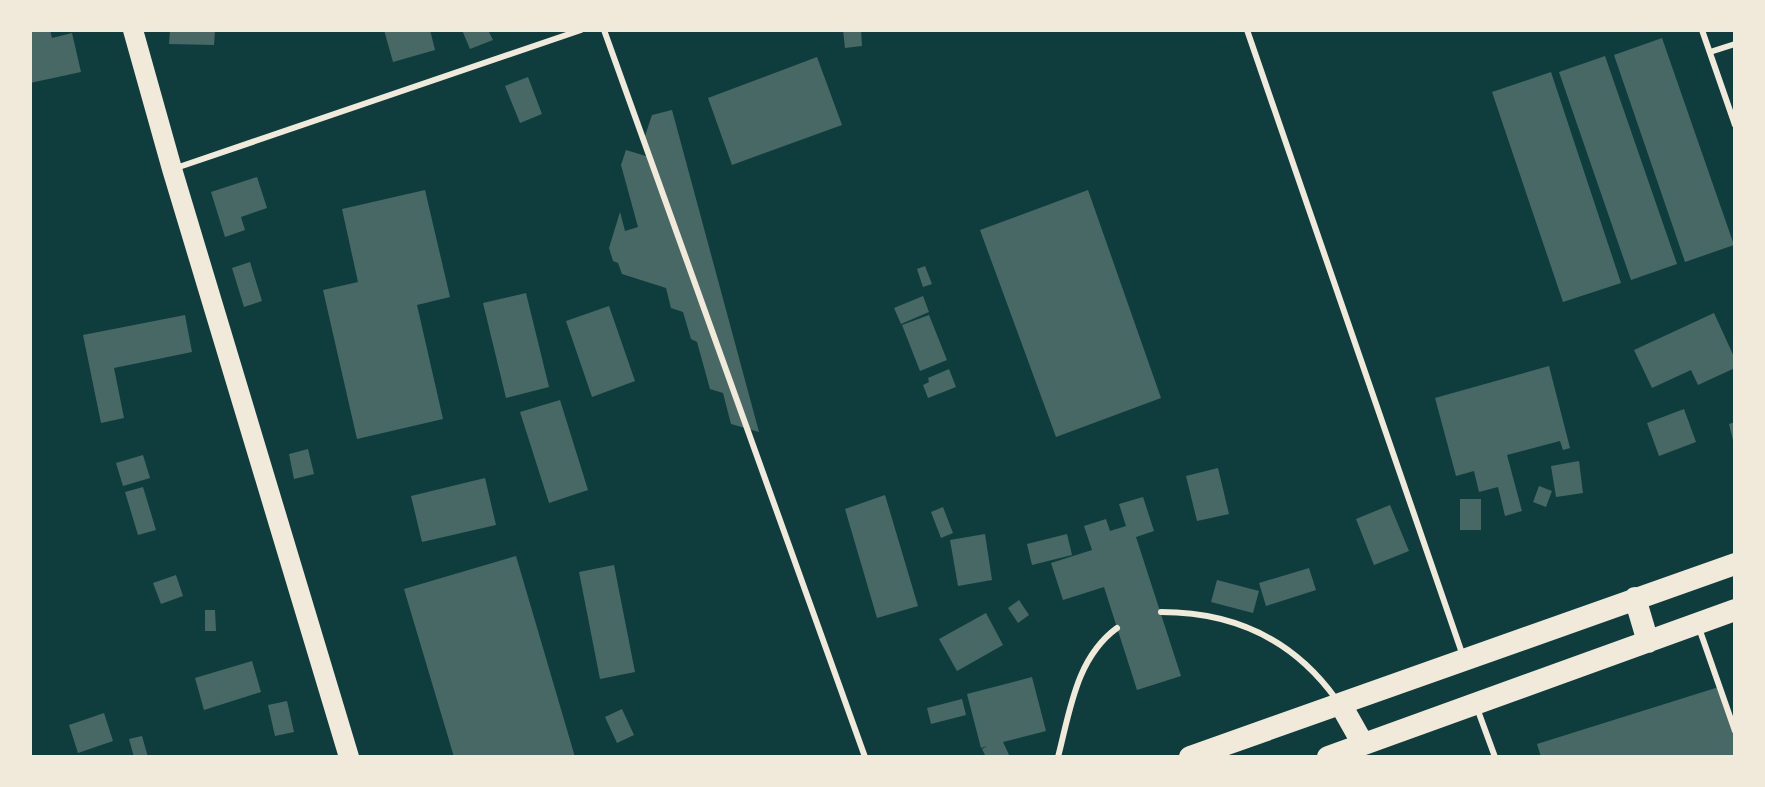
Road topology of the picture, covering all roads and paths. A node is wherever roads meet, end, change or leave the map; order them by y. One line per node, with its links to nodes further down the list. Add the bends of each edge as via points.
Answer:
1 (133, 30): 9 (main road)
2 (581, 30): 9 (lane)
3 (604, 30): 23 (lane)
4 (1247, 30): 17 (lane)
5 (1702, 30): 7 (lane)
6 (1735, 44): 7 (lane)
7 (1710, 52): 8 (lane)
8 (1735, 125)
9 (172, 169): 22 (main road)
10 (1735, 564): 11 (highway)
11 (1635, 598): 16 (highway); 17 (highway)
12 (1735, 610): 14 (highway)
13 (1161, 612): 18 (lane, via 1213,615 1264,633 1307,664)
14 (1697, 625): 16 (highway); 20 (lane)
15 (1117, 628): 24 (lane, via 1100,643 1078,681)
16 (1648, 642): 19 (highway)
17 (1464, 660): 18 (highway)
18 (1341, 705): 21 (highway); 25 (highway)
19 (1476, 705): 21 (highway); 27 (lane)
20 (1735, 731)
21 (1363, 744): 26 (highway)
22 (347, 752)
23 (865, 757)
24 (1058, 757)
25 (1190, 757)
26 (1328, 757)
27 (1495, 757)

